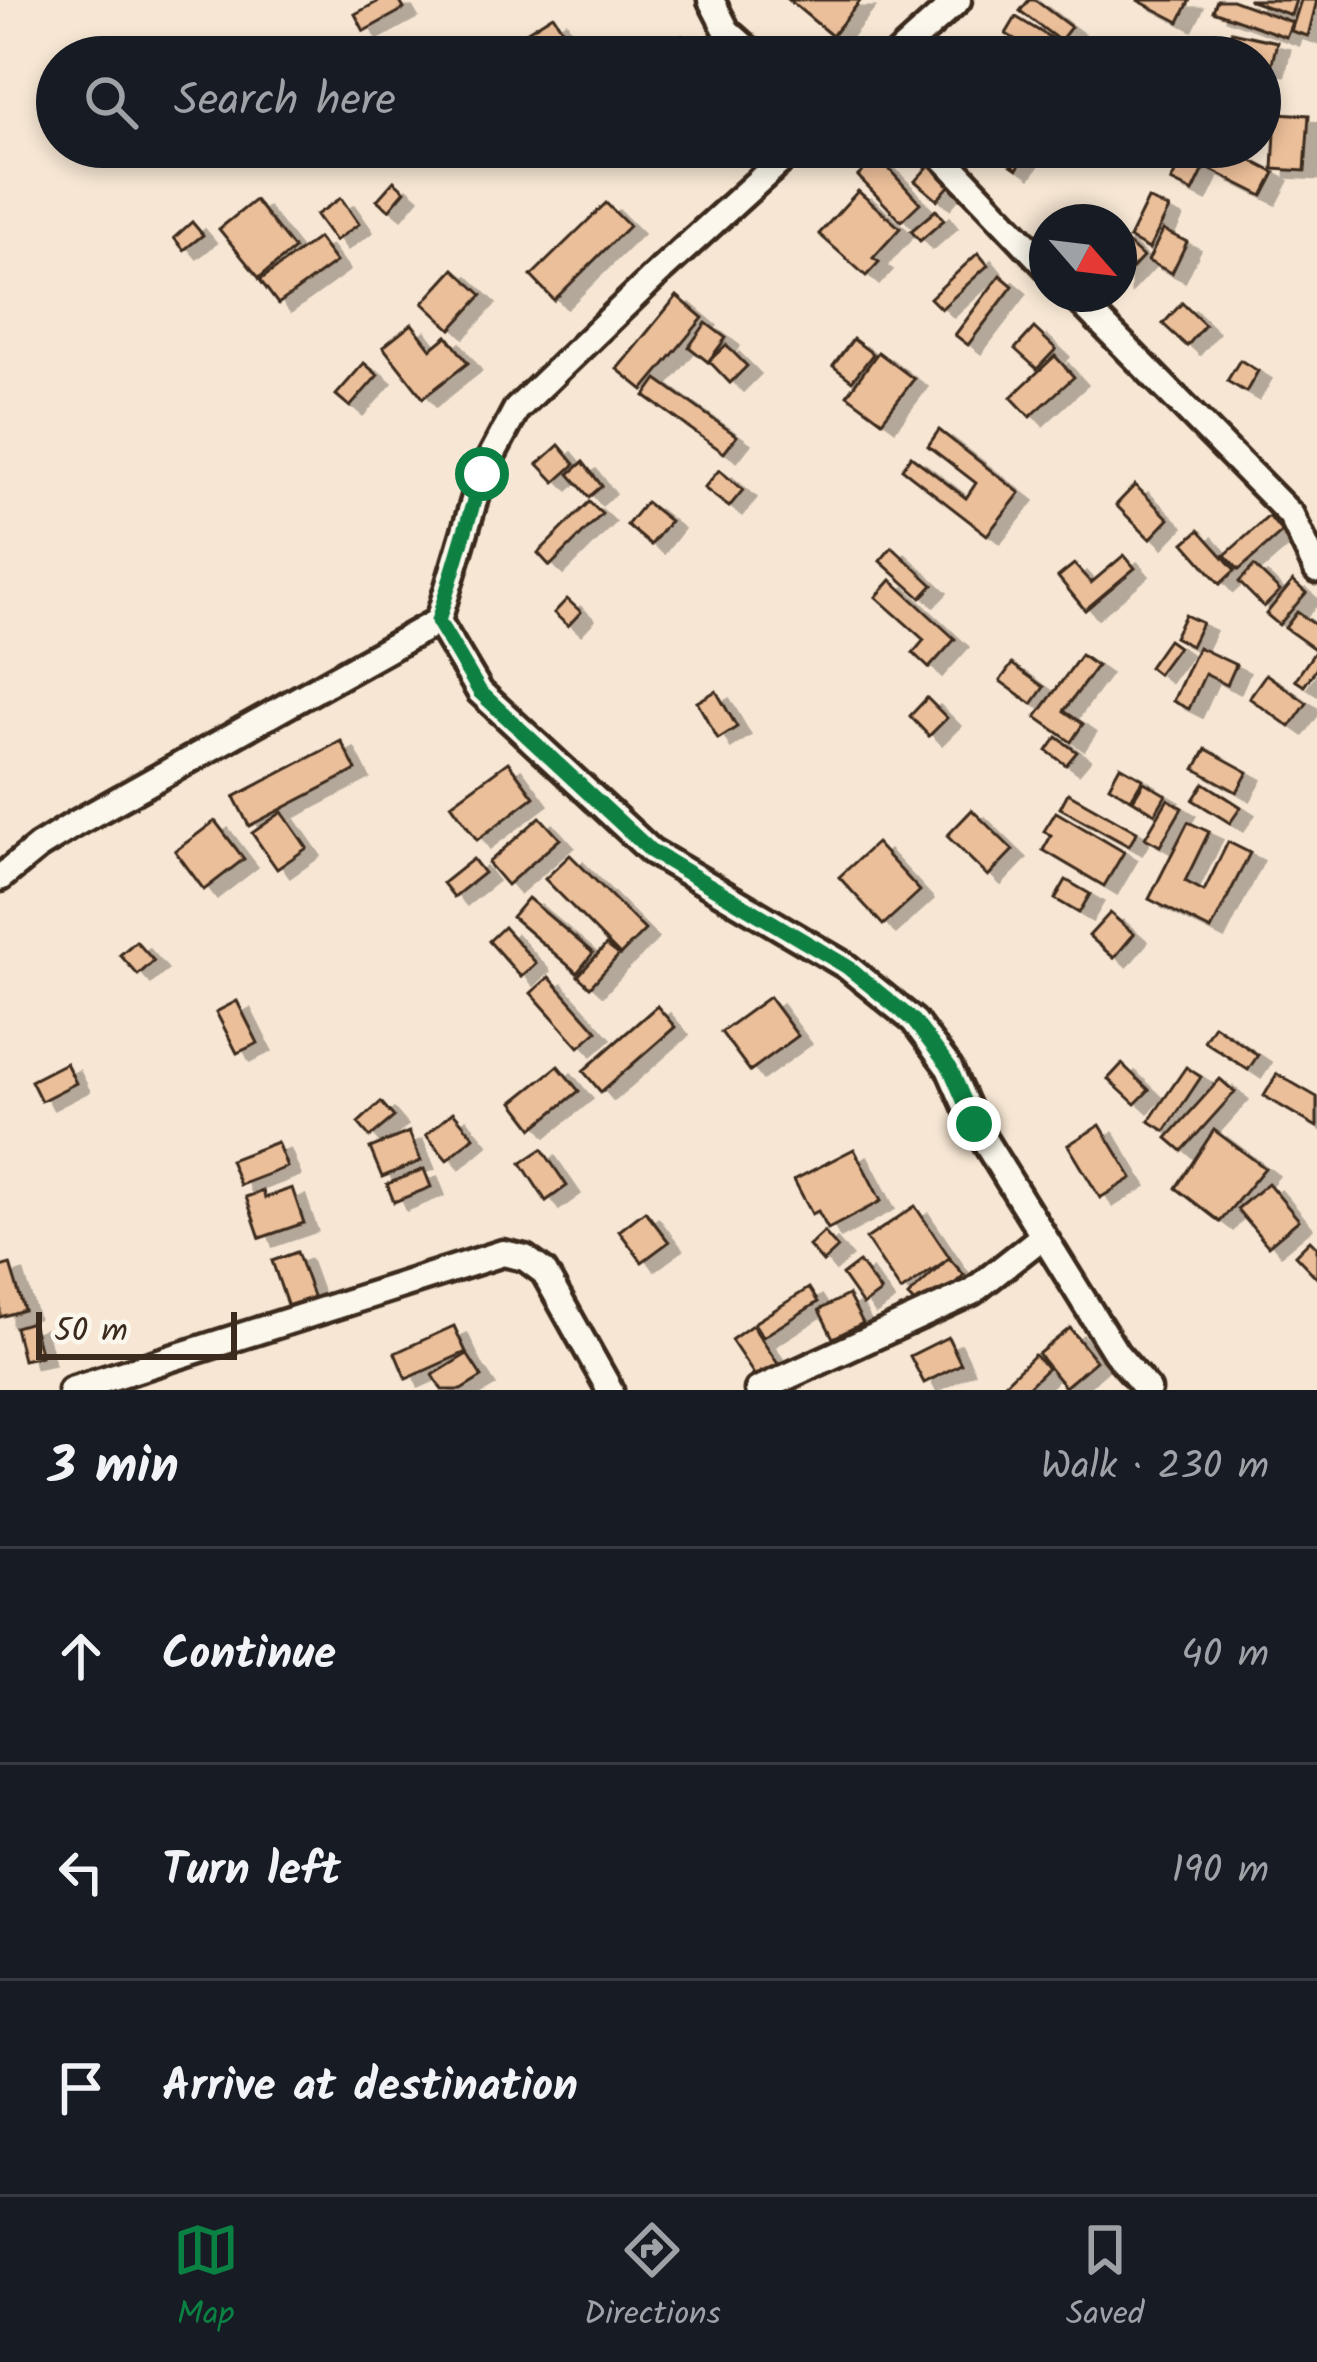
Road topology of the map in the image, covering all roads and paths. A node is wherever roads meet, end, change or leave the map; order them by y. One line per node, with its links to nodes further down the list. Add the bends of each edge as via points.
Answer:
1 (711, 0): 3 (street)
2 (958, 0): 4 (street)
3 (733, 36)
4 (918, 36)
5 (773, 168): 10 (street, via 516,410 482,474)
6 (953, 168): 7 (street)
7 (1029, 248)
8 (1090, 312): 9 (street, via 1291,515)
9 (1317, 570)
10 (438, 621): 11 (street, via 75,824); 12 (street, via 480,692 651,851 846,966 914,1021 950,1068 974,1124)
11 (0, 878)
12 (1043, 1236): 15 (street, via 972,1292); 16 (street)
13 (71, 1390): 14 (street, via 503,1253 544,1272)
14 (610, 1390)
15 (758, 1390)
16 (1148, 1390)

